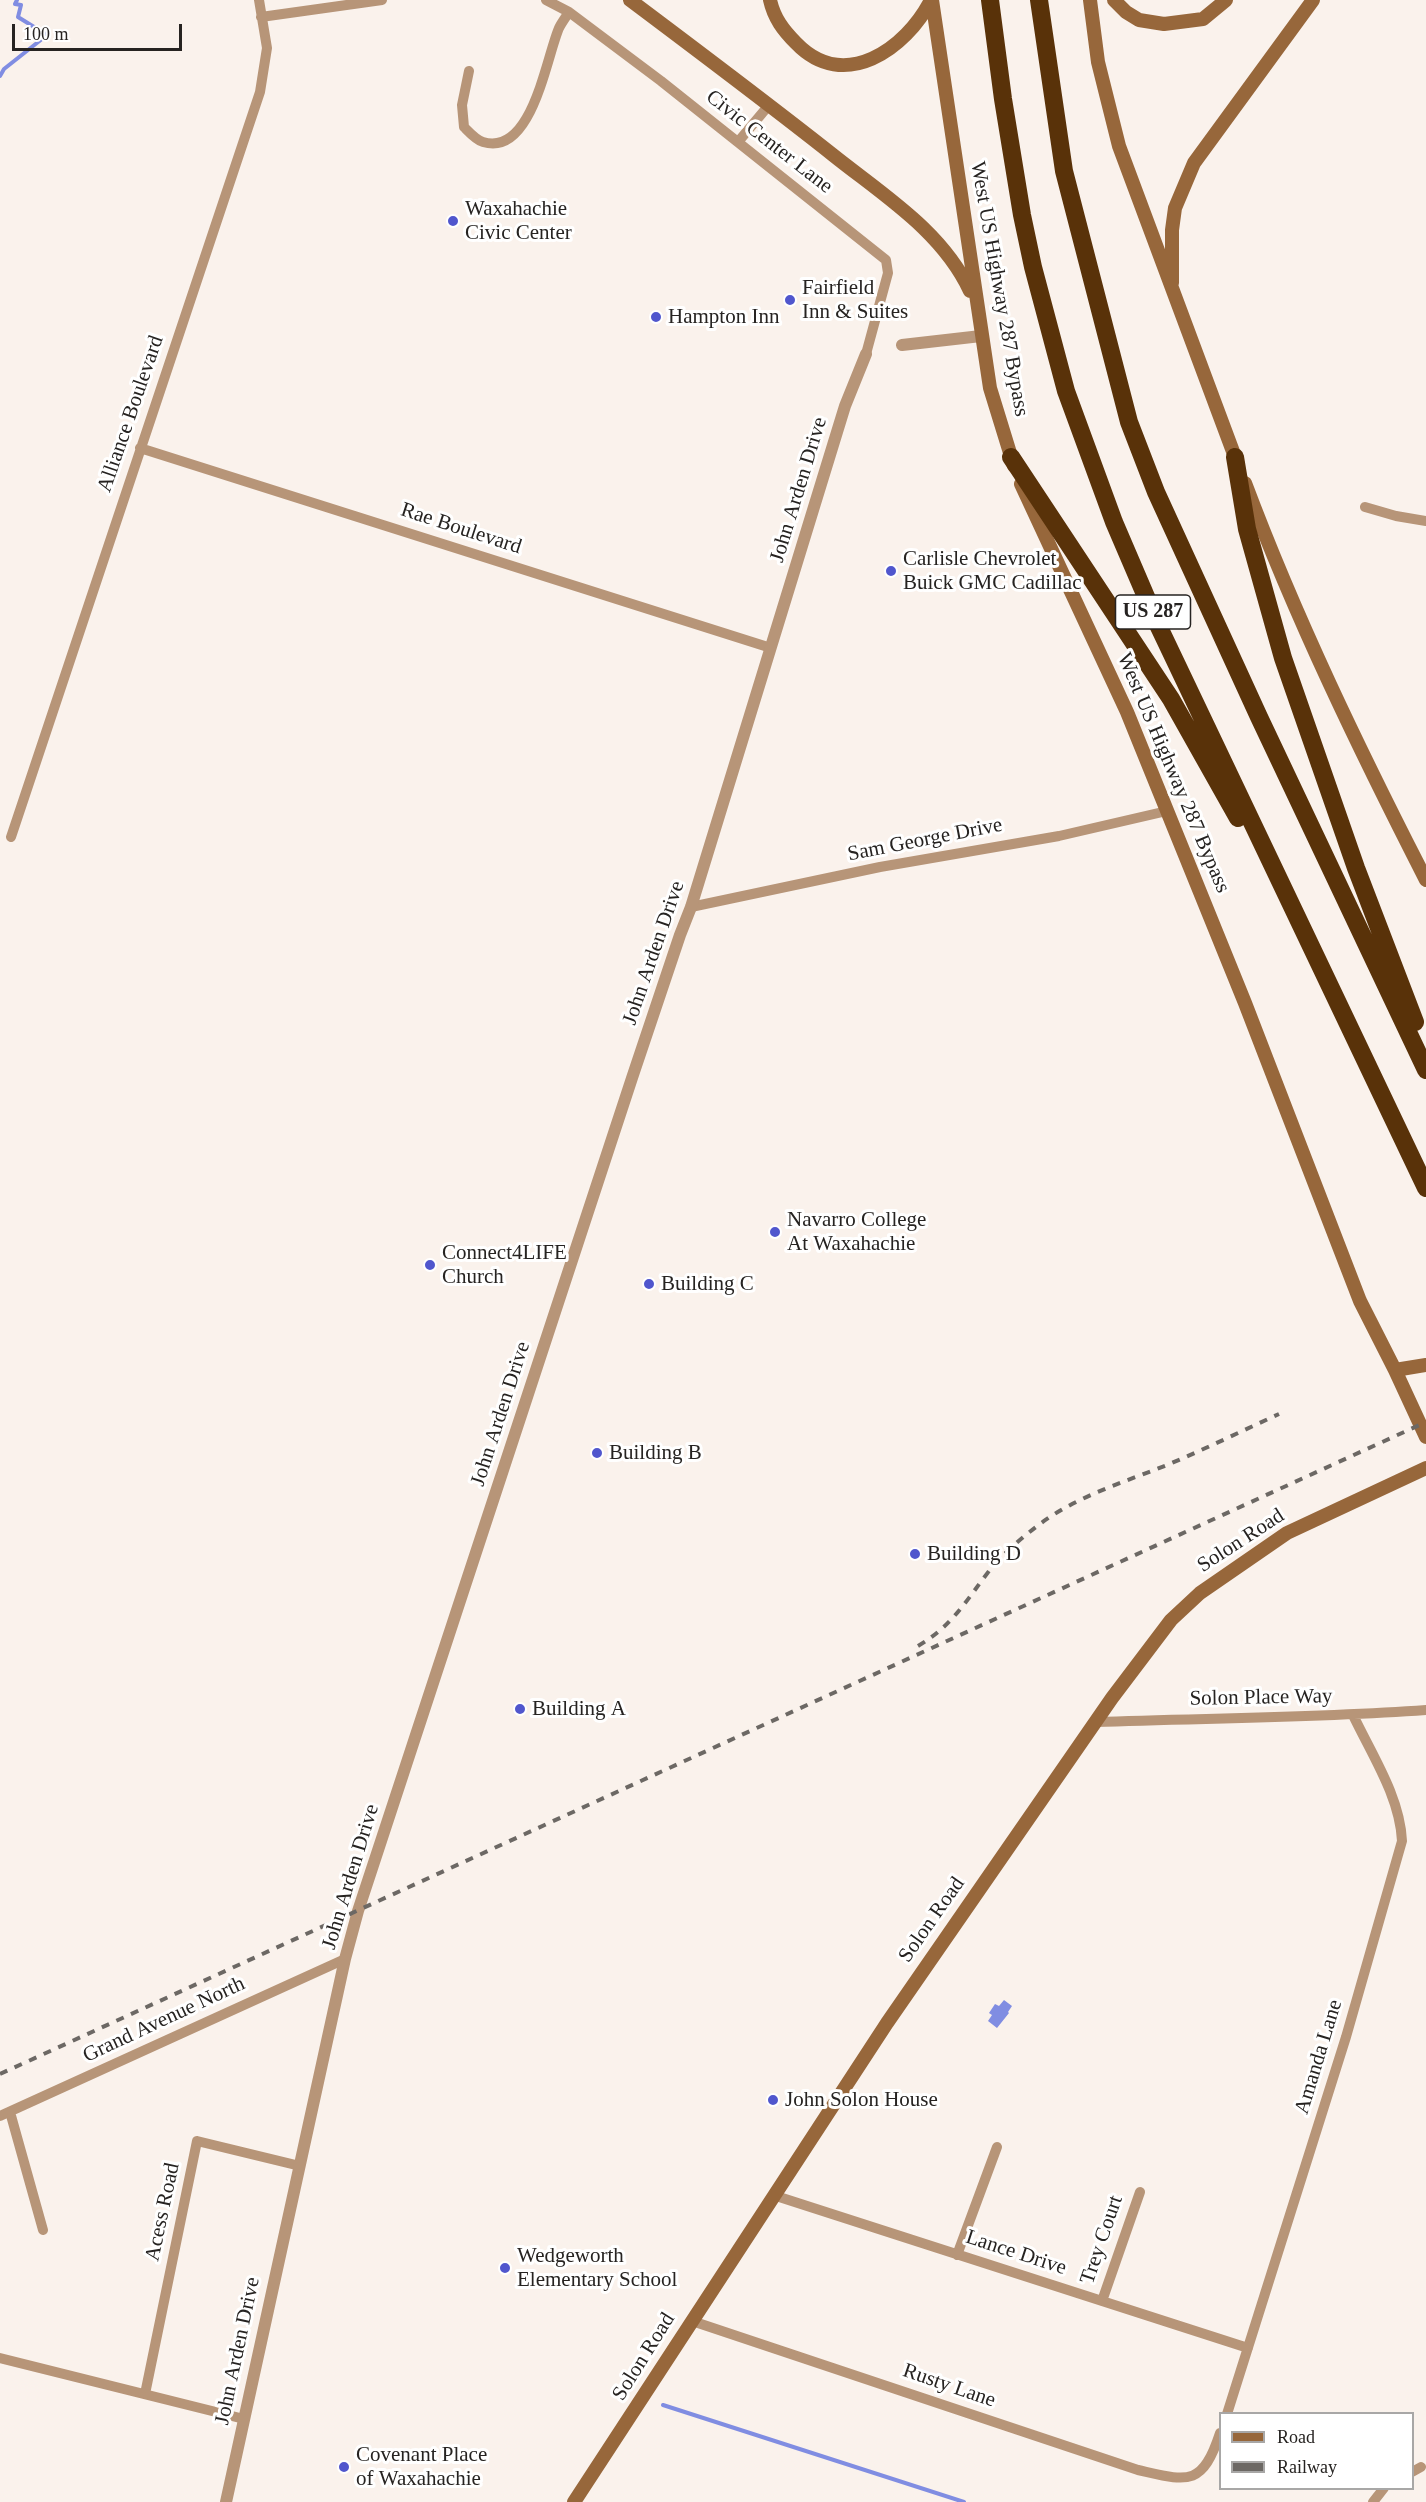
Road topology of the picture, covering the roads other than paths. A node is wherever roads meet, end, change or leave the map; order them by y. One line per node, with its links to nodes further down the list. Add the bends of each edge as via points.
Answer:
1 (259, 0): 14 (street, Alliance Boulevard)
2 (382, 0): 14 (street)
3 (546, 0): 13 (street, Civic Center Lane)
4 (630, 0): 16 (main road)
5 (770, 0): 6 (main road, via 778,24 799,47 818,60 839,64 870,60 898,44)
6 (932, 0): 19 (main road, West US Highway 287 Bypass)
7 (990, 0): 33 (highway, US 287, via 1022,215 1066,391 1114,522 1159,627)
8 (1039, 0): 34 (highway, US 287, via 1064,171 1129,422 1156,492 1258,717)
9 (1090, 0): 18 (main road, via 1105,96 1119,146)
10 (1114, 0): 11 (main road, via 1139,20 1164,24 1203,19)
11 (1226, 0)
12 (1312, 0): 18 (main road, via 1194,163 1175,208)
13 (569, 12): 15 (street, via 559,27 530,114 516,134 499,143 481,142 464,128 462,105); 17 (street, Civic Center Lane)
14 (261, 17): 23 (street, Alliance Boulevard, via 267,48 260,92)
15 (469, 71)
16 (769, 105): 17 (street); 19 (main road, via 919,224 951,258)
17 (738, 142): 22 (street, Civic Center Lane, via 886,260 888,273)
18 (1172, 291): 25 (main road)
19 (976, 302): 20 (main road, West US Highway 287 Bypass)
20 (981, 336): 21 (street); 24 (main road, West US Highway 287 Bypass, via 990,388)
21 (903, 345)
22 (866, 354): 28 (street, John Arden Drive, via 848,398)
23 (140, 448): 28 (street, Rae Boulevard); 30 (street, Alliance Boulevard)
24 (1011, 457): 29 (main road, West US Highway 287 Bypass, via 1127,712); 33 (highway, via 1171,699)
25 (1235, 457): 31 (main road, via 1280,575); 34 (highway, via 1247,529 1283,658 1356,868 1416,1024)
26 (1365, 507): 27 (street)
27 (1426, 521)
28 (771, 648): 32 (street, John Arden Drive)
29 (1167, 811): 32 (street, Sam George Drive, via 1059,836 880,867); 37 (main road, West US Highway 287 Bypass, via 1360,1300)
30 (11, 837)
31 (1426, 880)
32 (691, 907): 43 (street, John Arden Drive)
33 (1322, 965): 35 (highway, US 287)
34 (1423, 1063)
35 (1426, 1188)
36 (1426, 1365): 37 (main road)
37 (1395, 1370): 38 (main road, West US Highway 287 Bypass)
38 (1426, 1437)
39 (1426, 1468): 42 (main road, Solon Road, via 1287,1533 1200,1593 1171,1620)
40 (1426, 1710): 41 (street, Solon Place Way)
41 (1353, 1715): 42 (street, Solon Place Way); 53 (street, Amanda Lane, via 1393,1799 1401,1820 1402,1841 1346,2037)
42 (1096, 1722): 48 (main road, Solon Road, via 887,2022)
43 (345, 1959): 44 (street, Grand Avenue North); 46 (street, John Arden Drive)
44 (5, 2114): 49 (street)
45 (997, 2147): 50 (street)
46 (300, 2166): 55 (street, Acess Road, via 197,2141); 57 (street, John Arden Drive)
47 (1140, 2192): 51 (street, Trey Court)
48 (773, 2195): 50 (street, Lance Drive); 52 (main road, Solon Road)
49 (43, 2230)
50 (957, 2255): 51 (street, Lance Drive)
51 (1102, 2301): 53 (street, Lance Drive)
52 (692, 2320): 58 (street, Rusty Lane, via 1138,2470 1180,2479 1195,2475 1207,2464); 61 (main road, Solon Road)
53 (1248, 2349): 56 (street, Amanda Lane)
54 (0, 2358): 55 (street)
55 (145, 2394): 57 (street)
56 (1228, 2412)
57 (244, 2419): 60 (street, John Arden Drive)
58 (1219, 2437)
59 (1382, 2490): 62 (street)
60 (226, 2502)
61 (574, 2502)
62 (1373, 2502)

